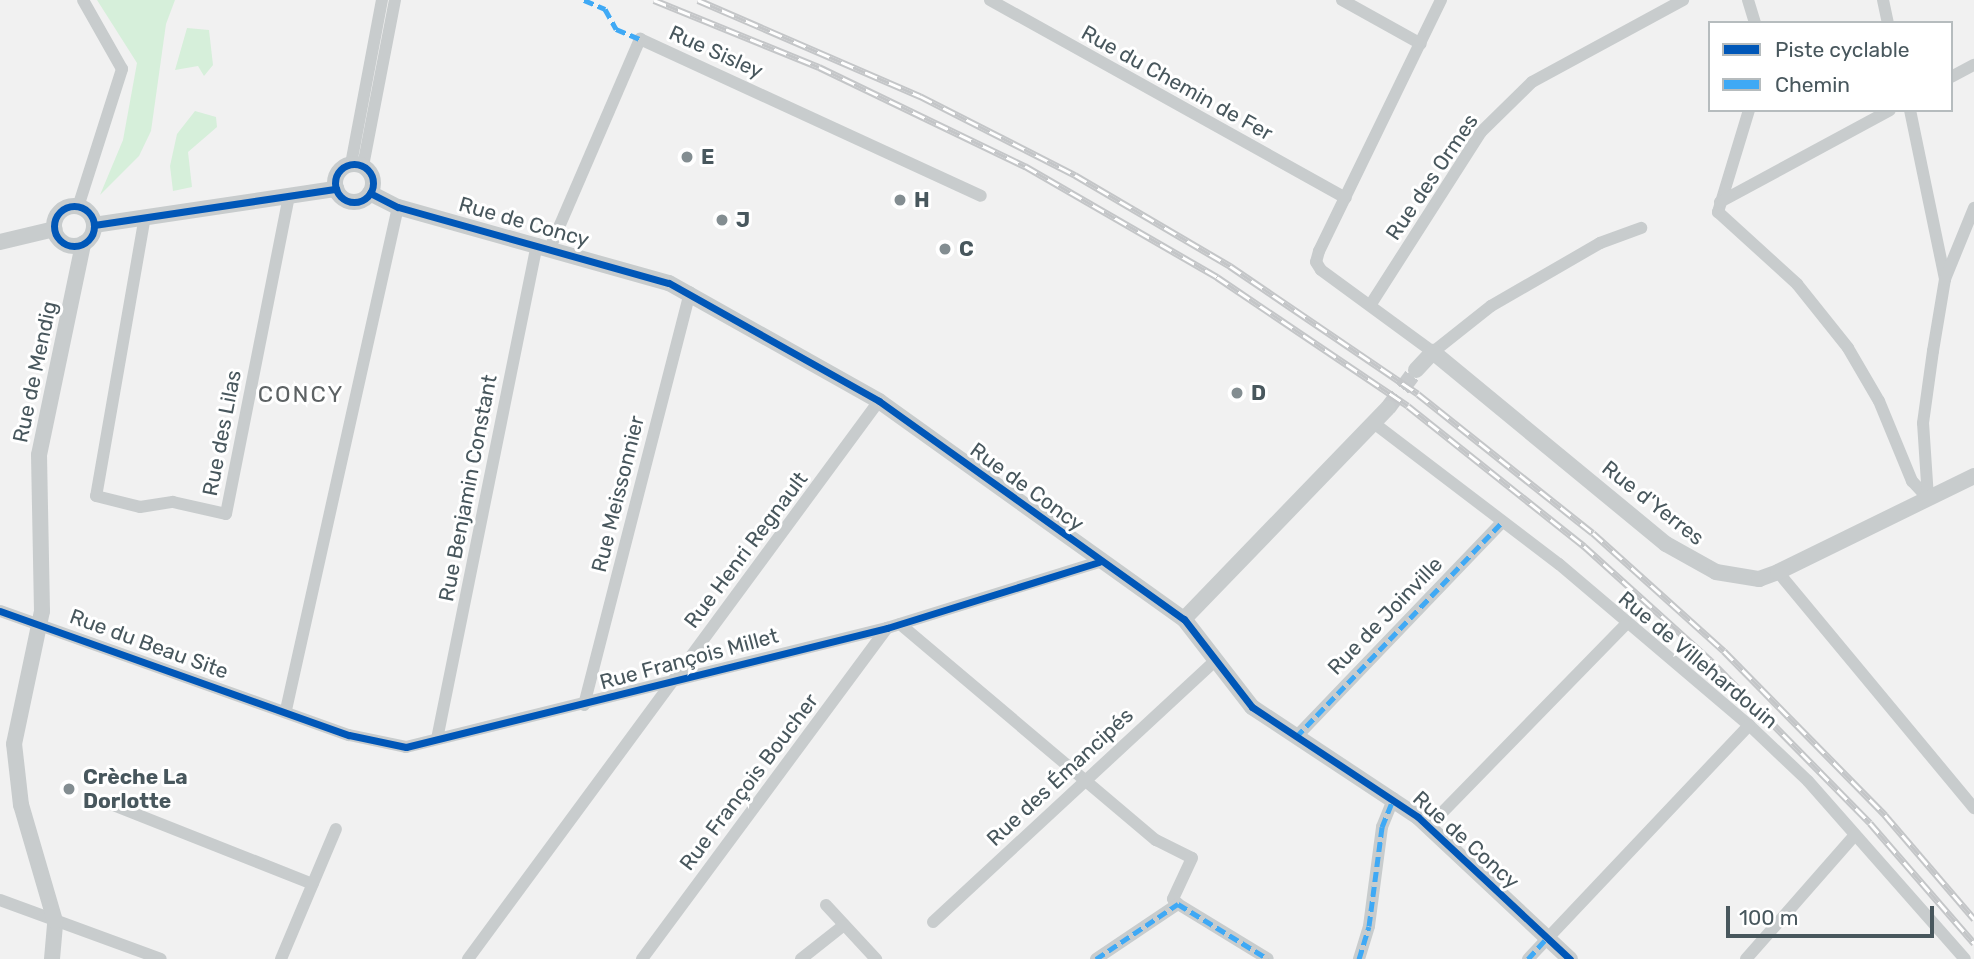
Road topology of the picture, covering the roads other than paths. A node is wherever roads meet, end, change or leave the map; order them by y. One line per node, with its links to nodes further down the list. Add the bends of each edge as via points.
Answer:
1 (83, 0): 24 (street, via 122,69)
2 (382, 0): 18 (street)
3 (395, 0): 18 (street)
4 (990, 0): 23 (street, Rue du Chemin de Fer)
5 (1342, 0): 12 (street)
6 (1441, 0): 12 (street)
7 (1683, 0): 37 (street, Rue des Ormes, via 1532,82 1481,132)
8 (1748, 0): 10 (street)
9 (1883, 0): 11 (street)
10 (1754, 21)
11 (1888, 21)
12 (1421, 44): 23 (street)
13 (1974, 65): 14 (street)
14 (1953, 76)
15 (1748, 112): 26 (street)
16 (1886, 112): 26 (street)
17 (1910, 112): 35 (street)
18 (357, 165): 19 (street, via 340,170); 20 (street, via 373,181)
19 (336, 189): 20 (street, Rue de Concy, via 350,202); 22 (street, Rue de Concy)
20 (370, 192): 25 (street, Rue de Concy)
21 (981, 196): 34 (street, Rue Sisley, via 640,39)
22 (289, 197): 28 (street, Rue de Concy); 28 (street, Rue des Lilas, via 226,514 173,502 140,508 96,496)
23 (1346, 198): 37 (street, via 1315,262)
24 (78, 206): 29 (street); 31 (street, via 61,211)
25 (398, 206): 34 (street, Rue de Concy); 58 (street)
26 (1719, 207): 44 (street, via 1797,284 1848,348)
27 (1974, 208): 35 (street)
28 (145, 216): 29 (street, Rue de Concy)
29 (94, 225): 33 (street)
30 (1641, 228): 38 (street, via 1600,243 1491,306)
31 (54, 229): 32 (street); 33 (street, via 67,245)
32 (0, 242)
33 (83, 244): 52 (street, Rue de Mendig, via 39,455)
34 (544, 246): 36 (street, Rue de Concy); 61 (street, Rue Benjamin Constant)
35 (1945, 279): 42 (street)
36 (690, 292): 40 (street, Rue de Concy); 57 (street, Rue Meissonnier)
37 (1371, 304): 38 (street)
38 (1433, 352): 39 (street); 49 (street, Rue d'Yerres, via 1691,560 1716,572 1759,579)
39 (1416, 370)
40 (879, 401): 48 (street, Rue de Concy); 56 (street, Rue Henri Regnault)
41 (1388, 408): 43 (street)
42 (1923, 423): 44 (street, via 1917,442); 46 (street)
43 (1376, 424): 47 (street, Rue de Villehardouin); 51 (street)
44 (1904, 456): 46 (street, via 1912,481)
45 (1974, 476): 46 (street, Rue d'Yerres)
46 (1928, 498): 49 (street, Rue d'Yerres)
47 (1502, 522): 53 (street, Rue de Villehardouin); 60 (street, Rue de Joinville)
48 (1099, 562): 51 (street, Rue de Concy); 54 (street, Rue François Millet)
49 (1778, 572): 65 (street)
50 (0, 611): 52 (street, Rue du Beau Site)
51 (1184, 619): 55 (street, Rue de Concy)
52 (39, 625): 58 (street, Rue du Beau Site); 73 (street, Rue de Mendig, via 16,728 15,761 25,821)
53 (1625, 625): 59 (street, Rue de Villehardouin); 66 (street)
54 (894, 626): 56 (street, Rue François Millet); 62 (street); 81 (street, Rue François Boucher)
55 (1215, 661): 60 (street, Rue de Concy, via 1252,707); 62 (street, Rue des Émancipés)
56 (672, 679): 57 (street, Rue François Millet); 80 (street, Rue Henri Regnault)
57 (584, 705): 61 (street, Rue François Millet)
58 (286, 710): 61 (street, Rue François Millet, via 382,745 406,747)
59 (1749, 725): 68 (street, Rue de Villehardouin); 76 (street)
60 (1296, 737): 63 (street, Rue de Concy)
61 (436, 739)
62 (1085, 779): 71 (street, via 1156,840 1192,858 1173,899); 74 (street, Rue des Émancipés)
63 (1394, 798): 66 (street, Rue de Concy); 86 (street, via 1382,827 1369,926)
64 (108, 803): 69 (street)
65 (1974, 808)
66 (1429, 826): 76 (street, Rue de Concy)
67 (336, 830): 69 (street)
68 (1856, 835): 89 (street); 90 (street, Rue de Villehardouin)
69 (313, 884): 79 (street)
70 (0, 900): 73 (street)
71 (1178, 904): 84 (street); 85 (street)
72 (826, 905): 75 (street)
73 (55, 921): 77 (street); 78 (street)
74 (933, 922)
75 (844, 925): 82 (street); 83 (street)
76 (1547, 938): 87 (street); 88 (street, Rue de Concy)
77 (52, 959)
78 (161, 959)
79 (281, 959)
80 (468, 959)
81 (642, 959)
82 (802, 959)
83 (876, 959)
84 (1096, 959)
85 (1268, 959)
86 (1359, 959)
87 (1528, 959)
88 (1570, 959)
89 (1746, 959)
90 (1965, 959)

